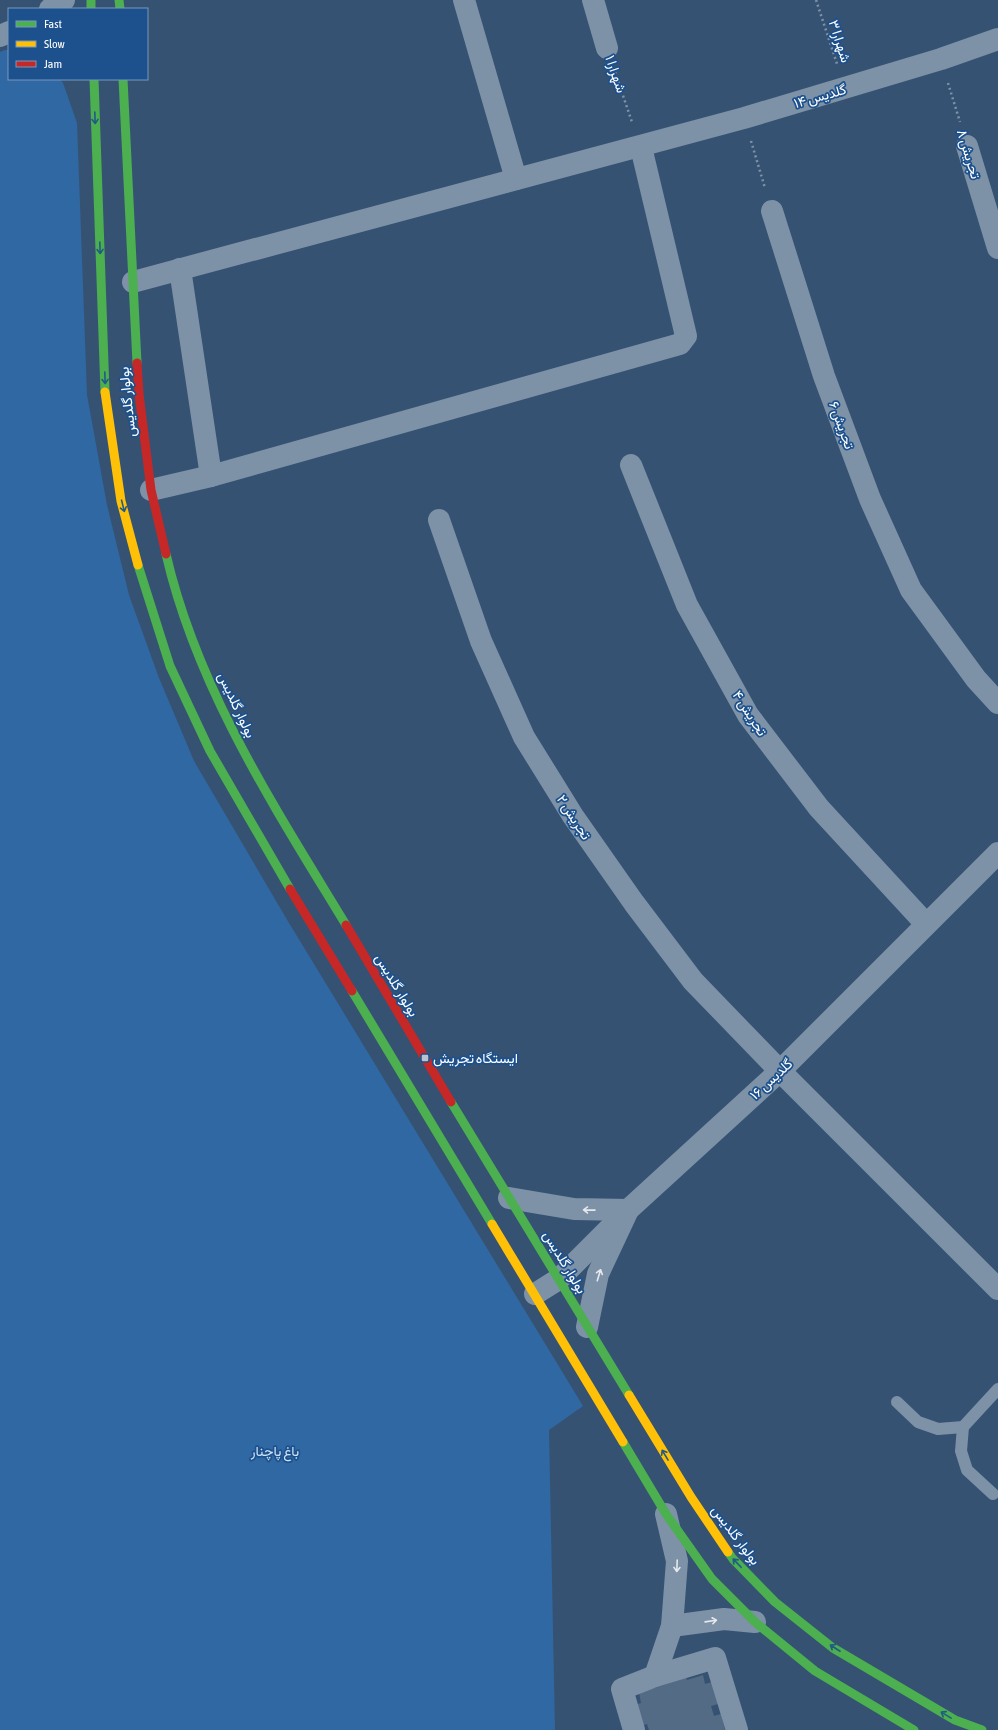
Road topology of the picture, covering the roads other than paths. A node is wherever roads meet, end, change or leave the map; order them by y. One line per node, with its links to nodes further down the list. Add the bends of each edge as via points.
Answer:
1 (64, 0): 4 (street)
2 (464, 0): 11 (street)
3 (593, 0): 6 (street, شهرارا ۱)
4 (52, 8)
5 (998, 40): 10 (street, گلدیس ۱۴)
6 (607, 48)
7 (123, 80): 15 (street, بولوار گلدیس)
8 (90, 84): 28 (street, بولوار گلدیس, one-way to 28, via 105,397 121,501 144,588 170,666 210,751 269,853)
9 (967, 146): 13 (street, تجریش ۸)
10 (641, 147): 11 (street, گلدیس ۱۴); 17 (street, via 686,336 680,344)
11 (516, 179): 14 (street, گلدیس ۱۴)
12 (772, 211): 20 (street, تجریش ۶, via 824,376 876,513 911,590 976,680)
13 (998, 248)
14 (180, 269): 15 (street, گلدیس ۱۴); 17 (street)
15 (132, 282): 18 (street, بولوار گلدیس, via 139,394)
16 (632, 465): 22 (street, تجریش ۴, via 687,605 748,715 819,808)
17 (211, 476): 18 (street)
18 (151, 490): 24 (street, بولوار گلدیس, via 172,580 199,655 236,738)
19 (439, 520): 23 (street, تجریش ۲, via 481,641 521,730 573,816 693,981)
20 (998, 703)
21 (998, 852): 22 (street, گلدیس ۱۶)
22 (926, 924): 23 (street, گلدیس ۱۶)
23 (780, 1071): 25 (street, گلدیس ۱۶); 27 (street, تجریش ۲)
24 (509, 1198): 25 (street, one-way to 24, via 574,1209); 26 (street, بولوار گلدیس)
25 (628, 1210): 26 (street, گلدیس ۱۶); 29 (street, one-way to 25, via 598,1274)
26 (559, 1279): 28 (street, گلدیس ۱۶); 29 (street, بولوار گلدیس)
27 (998, 1289)
28 (534, 1294): 34 (street, بولوار گلدیس)
29 (587, 1327): 41 (street, بولوار گلدیس, one-way to 29, via 955,1720 833,1648 764,1591 733,1559 690,1497)
30 (998, 1389): 32 (lane)
31 (897, 1402): 32 (lane, via 918,1422 938,1429)
32 (963, 1426): 33 (lane, via 961,1451 967,1470)
33 (993, 1494)
34 (666, 1514): 35 (street, بولوار گلدیس, via 712,1579); 36 (street, one-way to 36, via 677,1562)
35 (755, 1622): 36 (street, one-way to 35, via 724,1619); 40 (street, بولوار گلدیس, via 815,1671)
36 (672, 1626): 37 (street)
37 (655, 1676): 38 (street, via 622,1688); 39 (street, via 716,1658)
38 (634, 1730)
39 (737, 1730)
40 (914, 1730)
41 (982, 1730)

